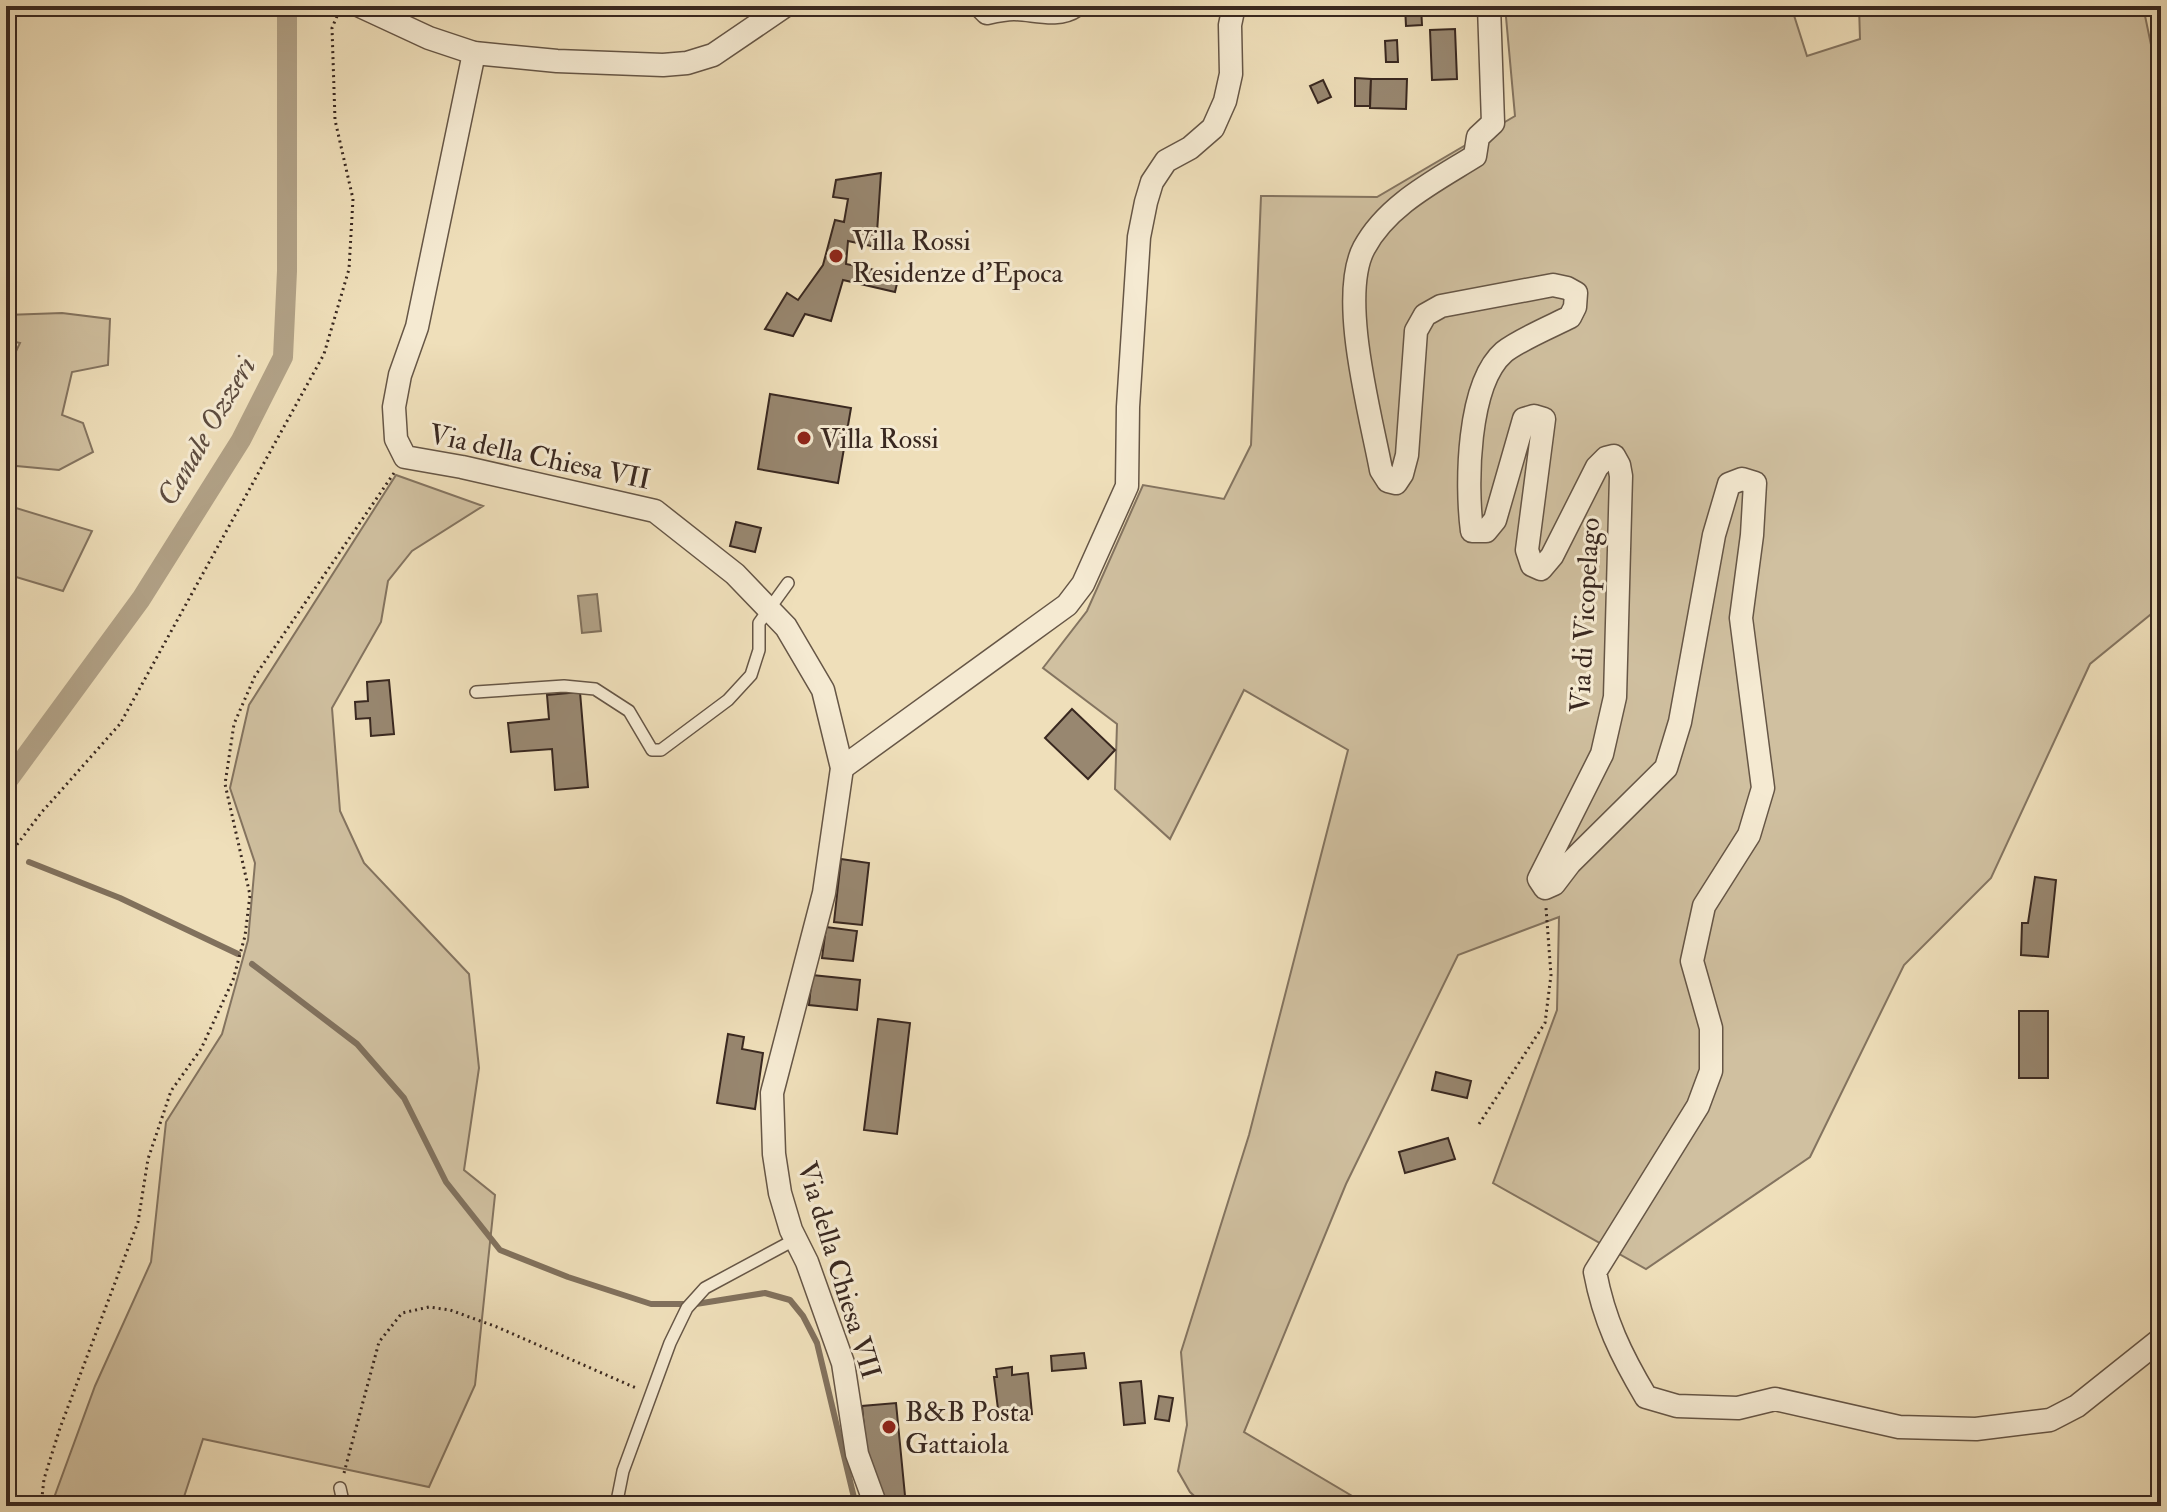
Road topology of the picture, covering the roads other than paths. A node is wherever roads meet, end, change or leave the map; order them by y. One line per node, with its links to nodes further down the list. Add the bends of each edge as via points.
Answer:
1 (360, 6): 7 (street)
2 (785, 6): 7 (street, via 713,55 687,63 557,61)
3 (980, 6): 4 (street, via 987,13 1012,8 1068,11)
4 (1075, 6)
5 (1234, 6): 11 (street, via 1231,74 1213,128 1166,161 1146,202 1137,266 1127,486 1083,584 1067,605)
6 (1489, 6): 13 (street, Via di Vicopelago, via 1493,123 1478,137 1475,156 1412,195 1384,221 1363,249 1352,292 1381,470 1396,483 1407,455 1416,331 1425,315 1441,306 1553,285 1576,293 1570,317 1504,352 1490,371 1471,435 1472,531 1486,531 1495,520 1524,419 1544,419 1527,550 1532,565 1541,569 1597,467 1614,456 1619,465 1615,697 1602,754 1539,879 1545,888 1666,768 1729,484 1742,479 1755,483 1741,618 1763,788 1749,835 1704,906 1692,961 1711,1028 1711,1071 1698,1106 1595,1272 1602,1308 1623,1360 1646,1397 1677,1406 1738,1408 1775,1399 1899,1427 1976,1429 2050,1420 2077,1406)
7 (474, 53): 9 (street, Via della Chiesa VII, via 417,327 394,407 396,439 405,457 655,511 735,574)
8 (788, 583): 9 (lane)
9 (770, 610): 10 (lane, via 759,623 759,650 751,675 728,700 661,750 652,750 629,711 595,689); 11 (street, Via della Chiesa VII, via 823,690)
10 (476, 692)
11 (842, 768): 12 (street, Via della Chiesa VII, via 824,893 772,1093 780,1193)
12 (796, 1239): 16 (lane, via 705,1288 687,1308 623,1471); 17 (street, Via della Chiesa VII, via 843,1363 857,1454)
13 (2161, 1339)
14 (340, 1488): 15 (lane)
15 (344, 1506)
16 (616, 1506)
17 (876, 1506)

